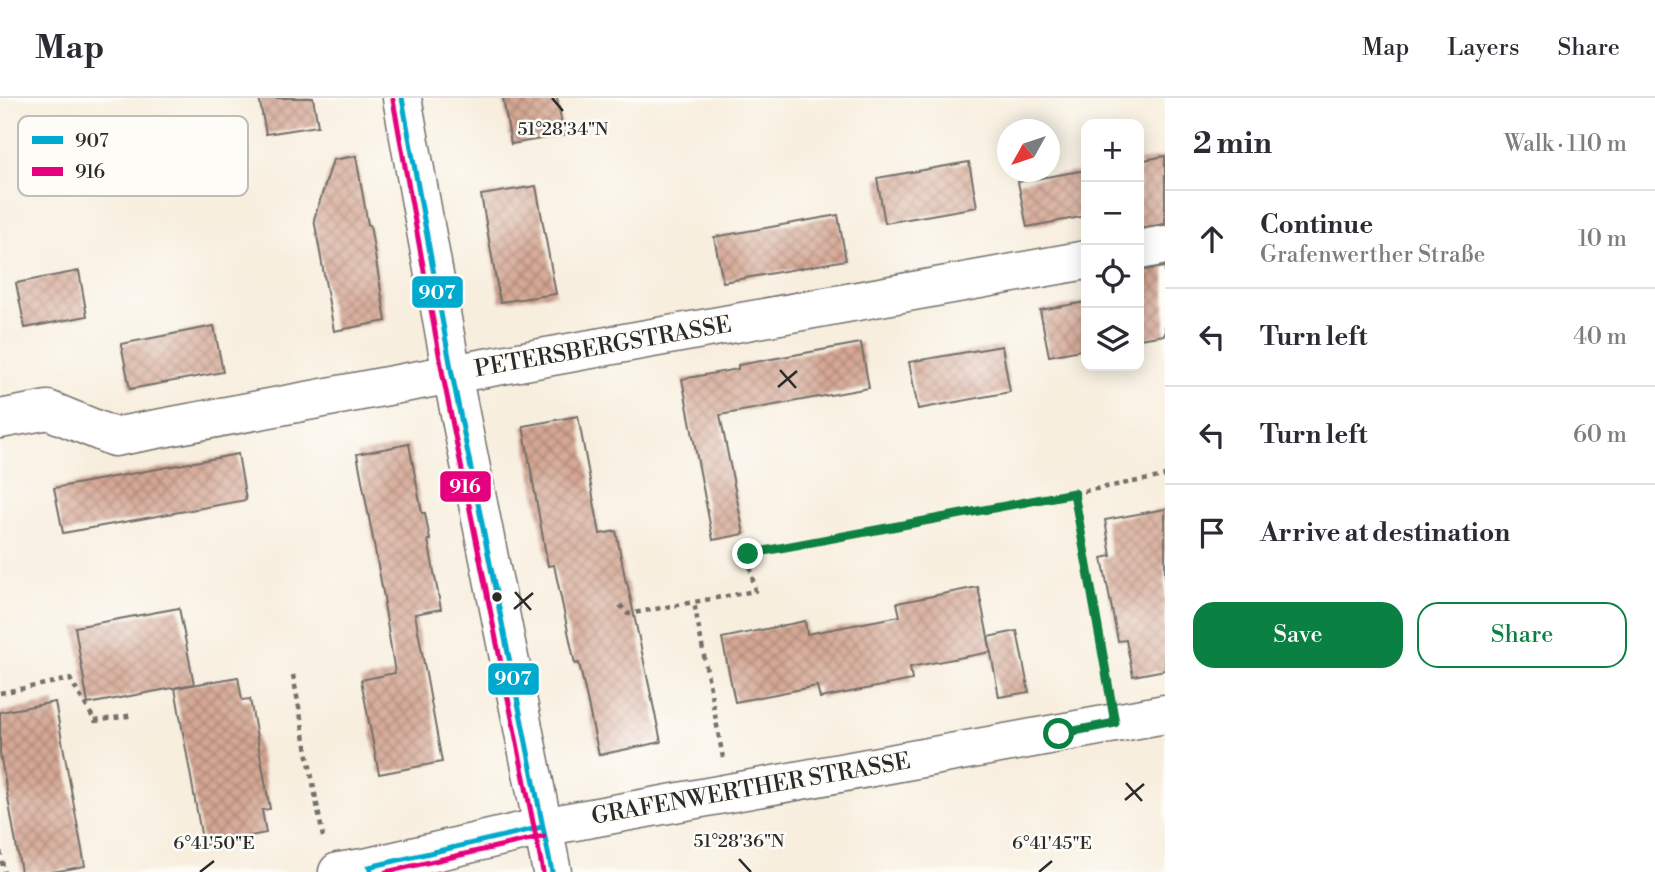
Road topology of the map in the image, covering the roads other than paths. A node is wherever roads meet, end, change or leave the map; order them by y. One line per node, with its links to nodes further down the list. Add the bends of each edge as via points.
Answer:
1 (402, 98): 5 (street)
2 (1165, 245): 3 (street)
3 (1144, 249)
4 (1081, 261): 5 (street, PETERSBERGSTRASSE)
5 (452, 374): 6 (street, PETERSBERGSTRASSE, via 114,437 48,410); 8 (street)
6 (0, 419)
7 (1165, 714): 8 (street, GRAFENWERTHER STRASSE)
8 (542, 827): 9 (street, GRAFENWERTHER STRASSE); 10 (street)
9 (351, 864)
10 (552, 872)

